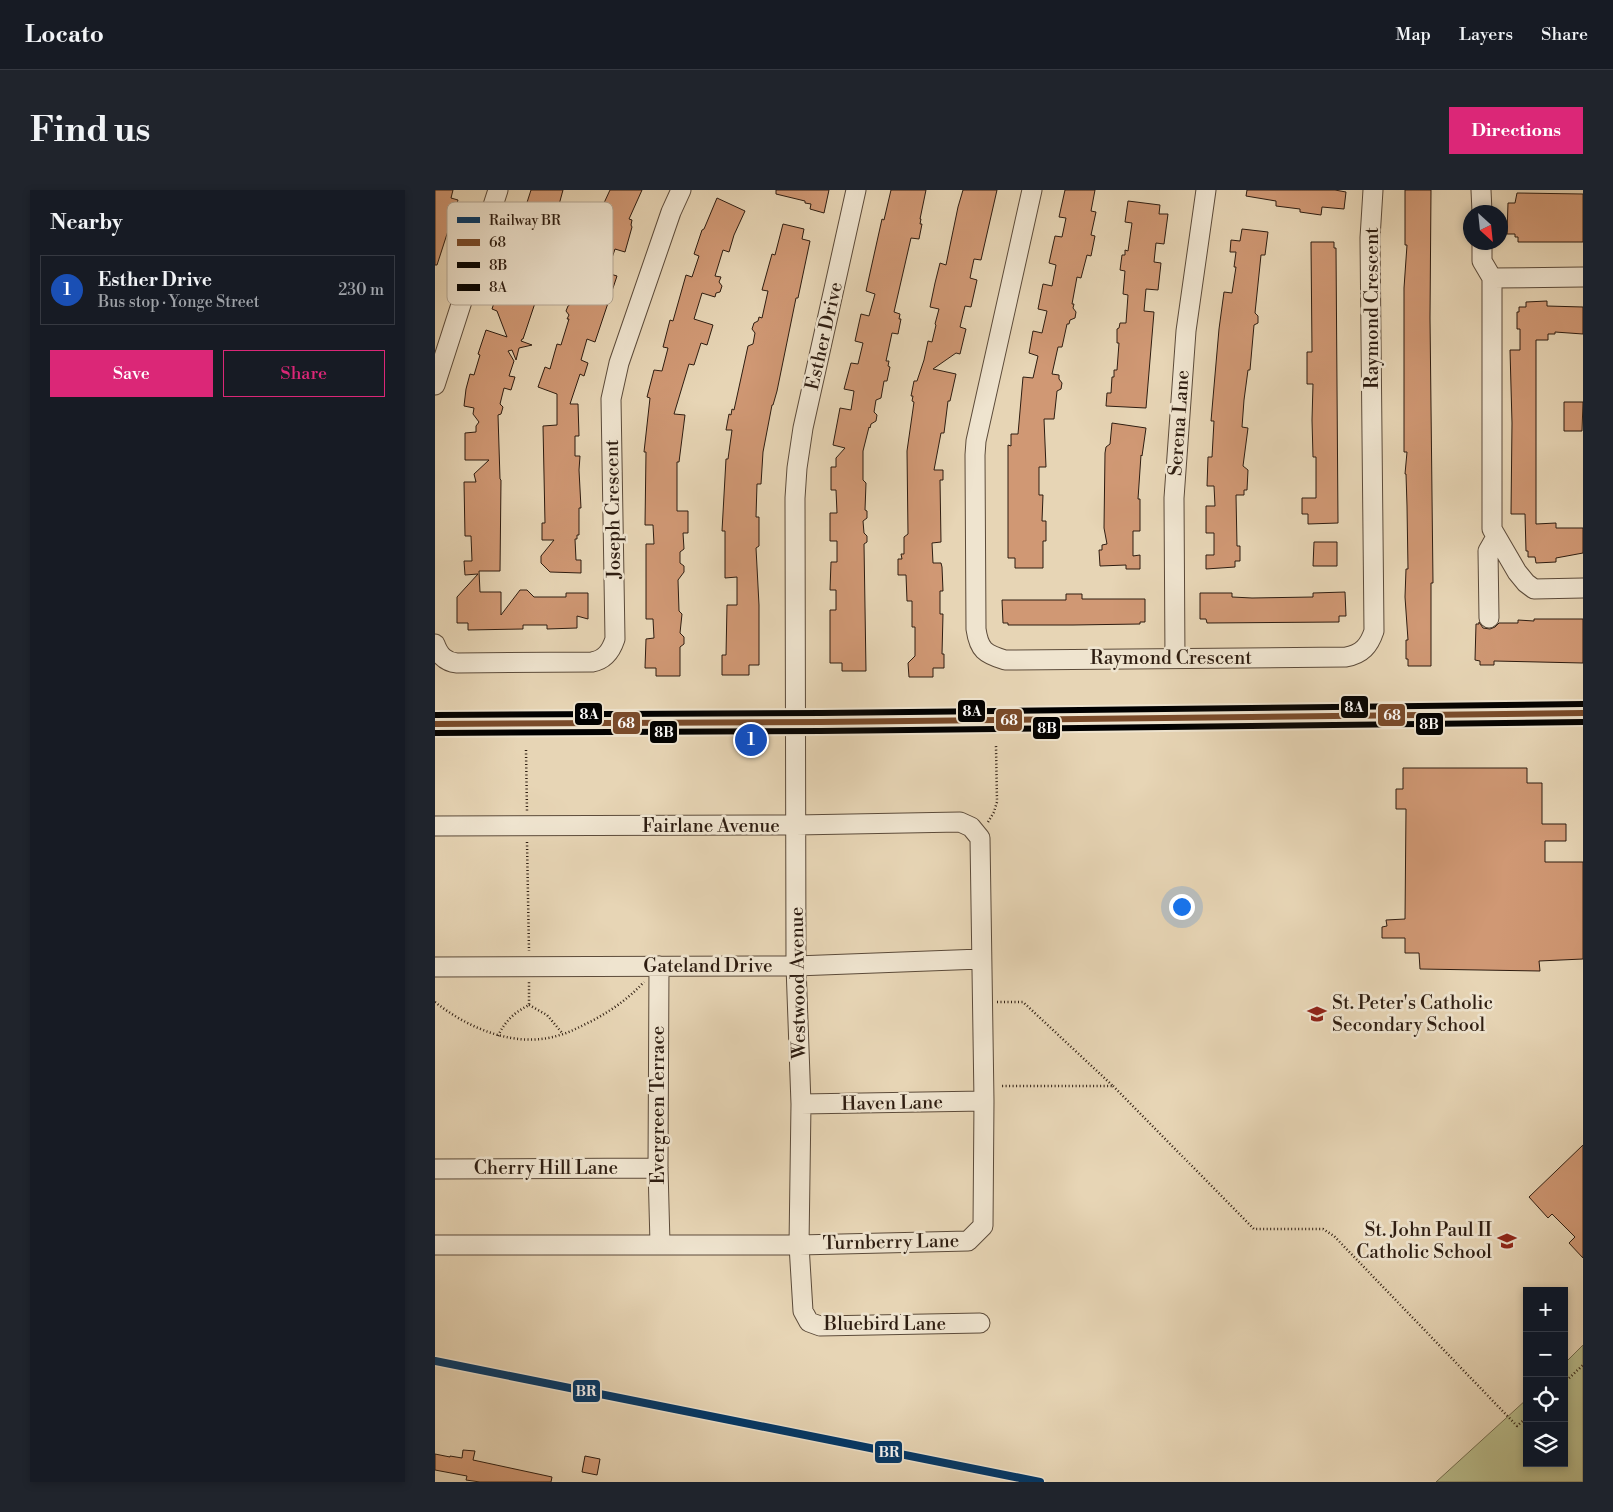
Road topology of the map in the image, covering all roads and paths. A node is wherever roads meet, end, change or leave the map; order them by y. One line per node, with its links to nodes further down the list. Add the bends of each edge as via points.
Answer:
1 (498, 190): 8 (street)
2 (681, 190): 18 (street, Joseph Crescent, via 619,363 611,399 615,639 611,648 604,657 592,662 457,663 442,656)
3 (856, 190): 21 (street, Esther Drive, via 797,468)
4 (1032, 190): 19 (street, Raymond Crescent, via 976,441 978,643 985,652 1005,660)
5 (1206, 190): 19 (street, Serena Lane, via 1186,330 1174,498)
6 (1373, 190): 19 (street, Raymond Crescent, via 1370,238 1372,637 1361,653 1346,657)
7 (1481, 190): 9 (street)
8 (494, 202)
9 (1481, 205)
10 (1482, 250): 12 (street, via 1482,261)
11 (1583, 277): 12 (street)
12 (1493, 278): 15 (street, via 1492,529)
13 (461, 305): 14 (street)
14 (435, 385)
15 (1497, 537): 16 (street, via 1521,578 1534,588); 17 (street, via 1488,551)
16 (1583, 588)
17 (1489, 618)
18 (435, 644)
19 (1175, 658)
20 (1583, 713): 21 (main road)
21 (796, 722): 22 (main road); 25 (street, Westwood Avenue)
22 (435, 724)
23 (996, 746): 28 (path, via 997,802)
24 (526, 750): 27 (path)
25 (797, 825): 27 (street, Fairlane Avenue); 28 (street, Fairlane Avenue, via 961,822); 31 (street, Westwood Avenue)
26 (435, 826): 27 (street, Fairlane Avenue)
27 (527, 826): 33 (path)
28 (984, 830): 29 (street, Turnberry Lane)
29 (981, 959): 31 (street, Gateland Drive); 42 (street, Turnberry Lane)
30 (659, 966): 31 (street, Gateland Drive); 33 (street, Gateland Drive); 44 (street, Evergreen Terrace)
31 (796, 966): 43 (street, Westwood Avenue)
32 (435, 967): 33 (street, Gateland Drive)
33 (529, 967): 37 (path)
34 (645, 981): 38 (path, via 616,1008)
35 (435, 1002): 39 (path, via 448,1012)
36 (1001, 1002): 41 (path, via 1023,1002)
37 (529, 1005): 38 (path, via 547,1015); 39 (path, via 510,1018)
38 (563, 1034): 39 (path, via 537,1039)
39 (498, 1036)
40 (1001, 1086): 41 (path)
41 (1113, 1086): 52 (path, via 1254,1229 1323,1229 1334,1236 1517,1426)
42 (984, 1101): 43 (street, Haven Lane); 48 (street, Turnberry Lane, via 983,1226 968,1241)
43 (801, 1104): 48 (street, Westwood Avenue)
44 (658, 1168): 45 (street, Cherry Hill Lane); 46 (street, Evergreen Terrace)
45 (435, 1169)
46 (660, 1244): 47 (street, Turnberry Lane); 48 (street, Turnberry Lane)
47 (435, 1245)
48 (799, 1245): 49 (street, Bluebird Lane, via 803,1311 809,1322 821,1326)
49 (980, 1323)
50 (1583, 1365): 51 (path)
51 (1568, 1379)
52 (1523, 1421)

